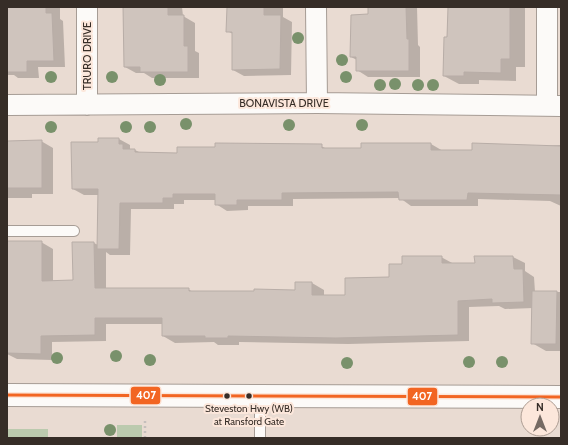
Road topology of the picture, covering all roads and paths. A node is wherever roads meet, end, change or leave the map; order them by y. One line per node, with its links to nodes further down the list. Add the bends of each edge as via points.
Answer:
1 (87, 7): 6 (street, TRURO DRIVE)
2 (316, 7): 4 (street)
3 (547, 7): 7 (street)
4 (317, 103): 6 (street, BONAVISTA DRIVE); 7 (street, BONAVISTA DRIVE)
5 (7, 105): 6 (street, BONAVISTA DRIVE)
6 (87, 105)
7 (554, 106)
8 (7, 231): 9 (lane)
9 (74, 231)
10 (7, 395): 11 (main road)
11 (260, 396): 12 (main road); 15 (lane)
12 (561, 397)
13 (145, 421): 14 (path)
14 (145, 438)
15 (260, 438)

